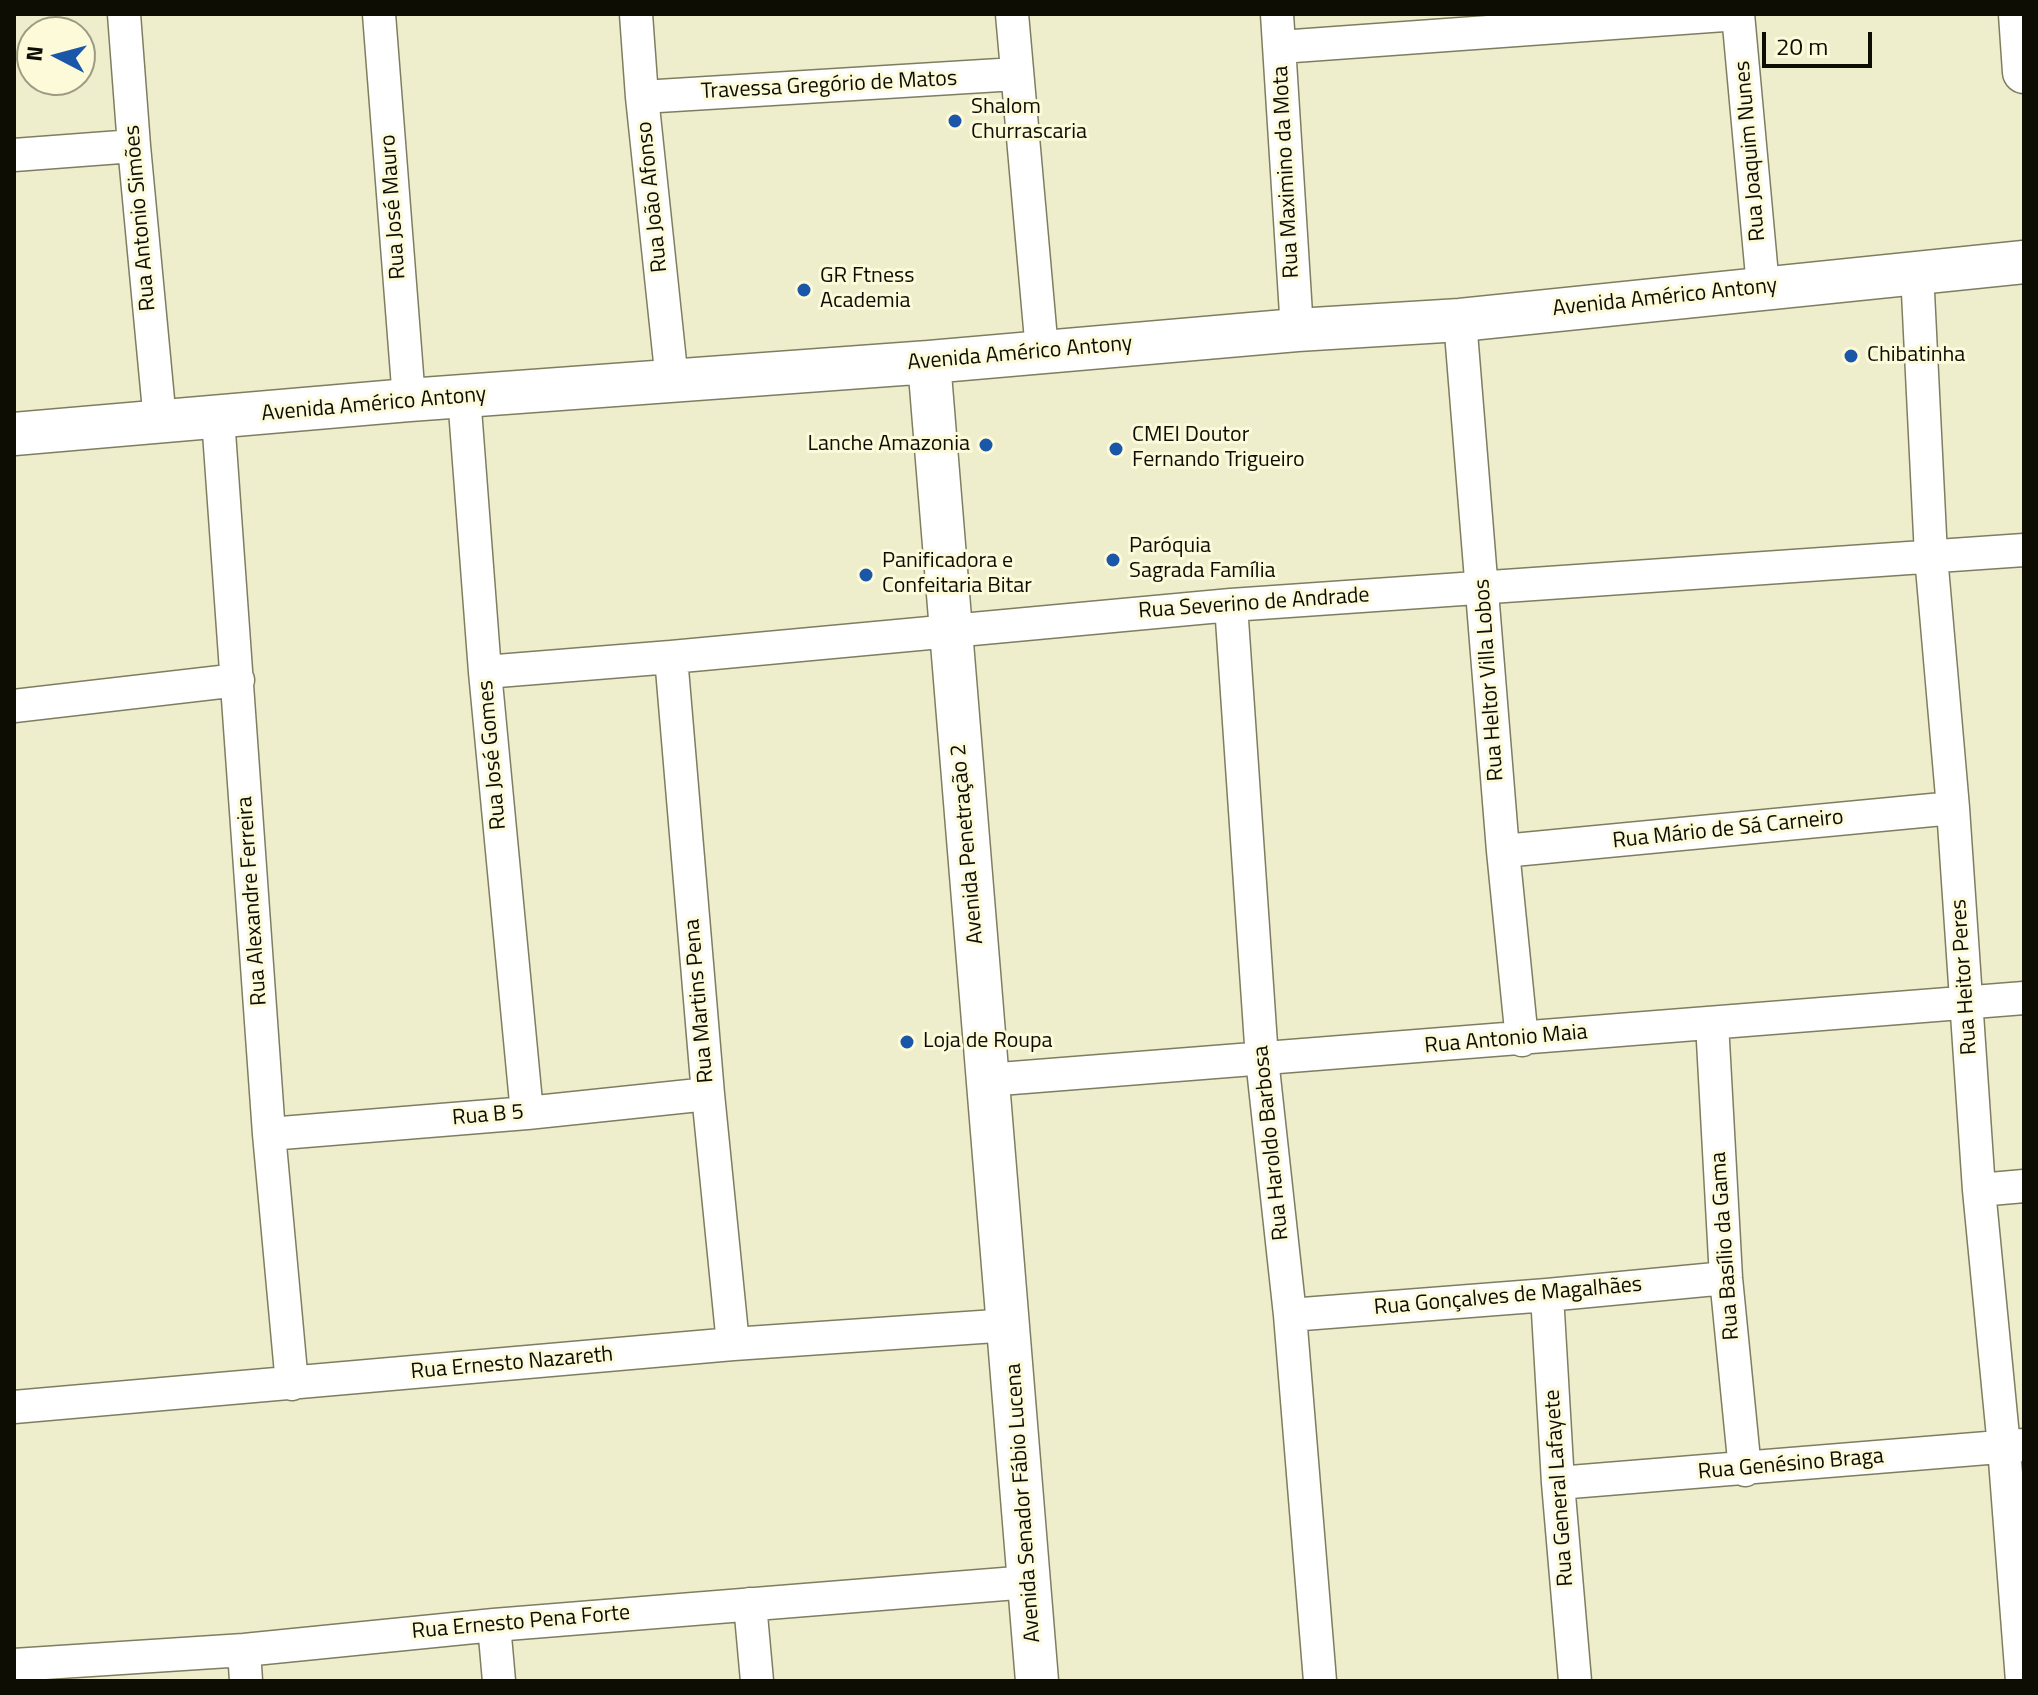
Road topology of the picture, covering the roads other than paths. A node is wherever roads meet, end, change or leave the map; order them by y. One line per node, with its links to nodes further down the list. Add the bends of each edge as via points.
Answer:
1 (124, 14): 12 (street, Rua Antonio Simões)
2 (379, 14): 23 (street, Rua José Mauro)
3 (636, 14): 11 (street, Rua João Afonso)
4 (1012, 14): 10 (street)
5 (1277, 14): 8 (street, Rua Maximino da Mota)
6 (1738, 14): 8 (street); 16 (street, Rua Joaquim Nunes)
7 (2020, 14): 9 (street)
8 (1280, 47): 18 (street, Rua Maximino da Mota)
9 (2024, 72)
10 (1016, 74): 11 (street, Travessa Gregório de Matos); 19 (street)
11 (642, 97): 21 (street, Rua João Afonso)
12 (134, 146): 13 (street); 25 (street, Rua Antonio Simões)
13 (14, 155)
14 (2024, 262): 15 (street, Avenida Américo Antony)
15 (1917, 272): 16 (street, Avenida Américo Antony); 28 (street, Rua Heitor Peres)
16 (1763, 287): 17 (street, Avenida Américo Antony)
17 (1460, 320): 18 (street, Avenida Américo Antony); 29 (street, Rua Heltor Villa Lobos)
18 (1297, 330): 19 (street, Avenida Américo Antony)
19 (1042, 351): 20 (street, Avenida Américo Antony)
20 (929, 362): 21 (street, Avenida Américo Antony); 31 (street, Avenida Penetração 2)
21 (672, 381): 22 (street, Avenida Américo Antony)
22 (464, 396): 23 (street, Avenida Américo Antony); 33 (street, Rua José Gomes)
23 (409, 400): 24 (street, Avenida Américo Antony)
24 (218, 418): 25 (street, Avenida Américo Antony); 34 (street, Rua Alexandre Ferreira)
25 (160, 421): 26 (street, Avenida Américo Antony)
26 (14, 434)
27 (2024, 550): 28 (street, Rua Severino de Andrade)
28 (1931, 556): 29 (street, Rua Severino de Andrade); 36 (street, Rua Heitor Peres)
29 (1484, 588): 30 (street, Rua Severino de Andrade); 37 (street, Rua Heltor Villa Lobos)
30 (1231, 605): 31 (street, Rua Severino de Andrade); 42 (street, Rua Haroldo Barbosa)
31 (951, 629): 32 (street, Rua Severino de Andrade); 43 (street, Avenida Penetração 2)
32 (671, 657): 33 (street, Rua Severino de Andrade); 44 (street, Rua Martins Pena)
33 (485, 672): 45 (street, Rua José Gomes)
34 (238, 680): 35 (street); 46 (street, Rua Alexandre Ferreira)
35 (14, 706)
36 (1953, 808): 37 (street, Rua Mário de Sá Carneiro); 39 (street, Rua Heitor Peres)
37 (1503, 851): 41 (street, Rua Heltor Villa Lobos)
38 (2024, 998): 39 (street, Rua Antonio Maia)
39 (1967, 1004): 40 (street, Rua Antonio Maia); 48 (street, Rua Heitor Peres)
40 (1712, 1023): 41 (street, Rua Antonio Maia); 49 (street, Rua Basílio da Gama)
41 (1522, 1040): 42 (street, Rua Antonio Maia)
42 (1262, 1059): 43 (street, Rua Antonio Maia); 51 (street, Rua Haroldo Barbosa)
43 (987, 1080): 52 (street, Avenida Penetração 2)
44 (708, 1094): 45 (street, Rua B 5); 53 (street, Rua Martins Pena)
45 (527, 1113): 46 (street, Rua B 5)
46 (269, 1134): 54 (street, Rua Alexandre Ferreira)
47 (2024, 1186): 48 (street)
48 (1979, 1190): 56 (street, Rua Heitor Peres)
49 (1726, 1278): 50 (street, Rua Gonçalves de Magalhães); 57 (street, Rua Basílio da Gama)
50 (1547, 1295): 51 (street, Rua Gonçalves de Magalhães); 58 (street, Rua General Lafayete)
51 (1290, 1315): 67 (street, Rua Haroldo Barbosa)
52 (1010, 1325): 53 (street, Rua Ernesto Nazareth); 59 (street, Avenida Senador Fábio Lucena)
53 (733, 1344): 54 (street, Rua Ernesto Nazareth)
54 (292, 1384): 55 (street, Rua Ernesto Nazareth)
55 (14, 1407)
56 (2014, 1446): 57 (street, Rua Genésino Braga); 69 (street, Rua Heitor Peres)
57 (1745, 1470): 58 (street, Rua Genésino Braga)
58 (1558, 1483): 68 (street, Rua General Lafayete)
59 (1029, 1582): 60 (street, Rua Ernesto Pena Forte); 66 (street, Avenida Senador Fábio Lucena)
60 (750, 1604): 61 (street, Rua Ernesto Pena Forte); 65 (street)
61 (494, 1625): 63 (street, Rua Ernesto Pena Forte); 64 (street)
62 (14, 1665): 63 (street, Rua Ernesto Pena Forte)
63 (245, 1665)
64 (499, 1681)
65 (757, 1681)
66 (1037, 1681)
67 (1320, 1681)
68 (1575, 1681)
69 (2022, 1681)

